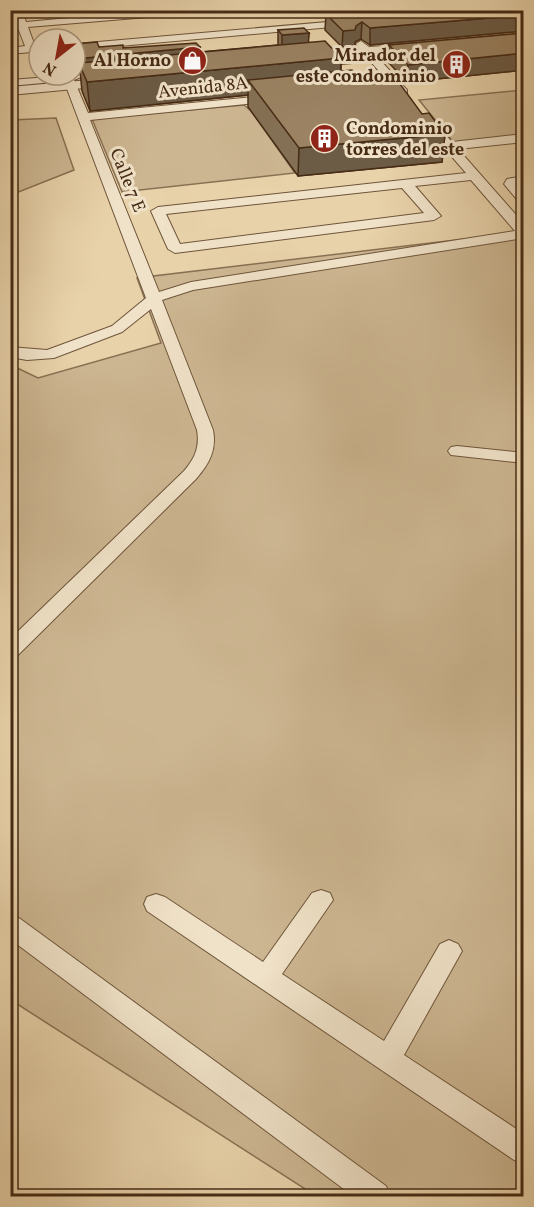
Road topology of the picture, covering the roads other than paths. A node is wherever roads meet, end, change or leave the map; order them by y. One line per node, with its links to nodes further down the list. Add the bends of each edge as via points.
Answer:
1 (17, 10): 7 (street)
2 (39, 10): 8 (street)
3 (196, 10): 8 (street)
4 (333, 10): 6 (street)
5 (367, 21): 6 (street)
6 (343, 23): 10 (street); 13 (street)
7 (16, 25): 8 (street); 11 (street, via 32,49)
8 (43, 27)
9 (425, 45): 13 (street)
10 (87, 46)
11 (10, 51)
12 (439, 51): 13 (street)
13 (370, 54): 14 (street); 25 (street, via 391,86)
14 (293, 61)
15 (116, 73): 16 (street)
16 (87, 77)
17 (87, 79): 18 (street)
18 (129, 80)
19 (27, 82): 20 (street)
20 (10, 83)
21 (29, 87): 23 (street)
22 (71, 87): 27 (street, Calle 7 E)
23 (10, 91)
24 (292, 96): 27 (street, Avenida 8A)
25 (408, 99)
26 (421, 114): 29 (street)
27 (84, 117): 37 (street, Calle 7 E)
28 (524, 138): 29 (street)
29 (448, 146): 30 (street)
30 (474, 176): 32 (street); 36 (street)
31 (524, 180): 34 (street, via 510,184)
32 (405, 183): 33 (street); 35 (street, via 434,216)
33 (277, 198): 35 (street); 35 (street, via 158,211 175,249)
34 (524, 199)
35 (301, 233)
36 (524, 234): 37 (street, via 191,286)
37 (155, 298): 38 (street, via 117,329 49,355); 41 (street, Calle 7 E, via 203,424 206,452 202,462)
38 (10, 352)
39 (457, 451): 40 (street)
40 (524, 458)
41 (10, 651)
42 (321, 900): 46 (street)
43 (156, 904): 46 (street)
44 (10, 925): 49 (street)
45 (449, 951): 47 (street)
46 (266, 977): 47 (street)
47 (388, 1059): 48 (street)
48 (524, 1150)
49 (376, 1197)

